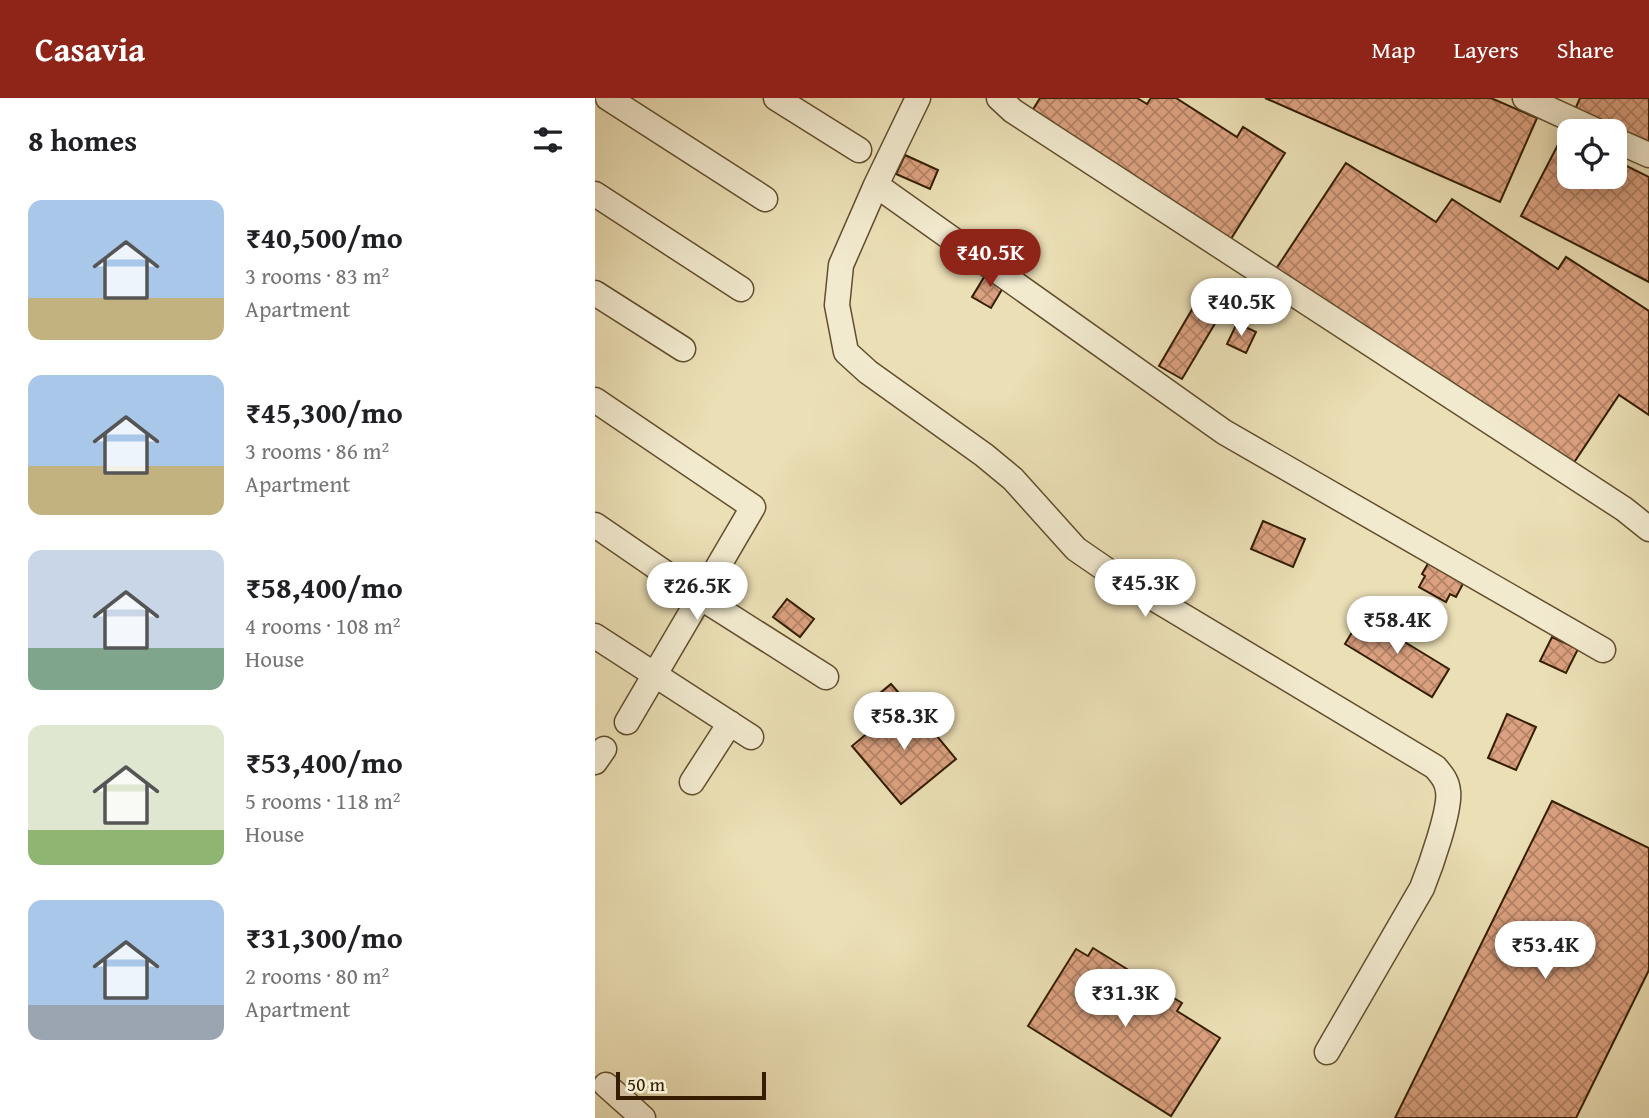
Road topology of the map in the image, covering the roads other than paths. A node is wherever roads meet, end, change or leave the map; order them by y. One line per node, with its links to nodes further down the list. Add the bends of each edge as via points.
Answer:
1 (608, 98): 12 (street)
2 (776, 98): 8 (street)
3 (918, 98): 10 (street)
4 (999, 98): 18 (street)
5 (1525, 98): 6 (street)
6 (1571, 119)
7 (1627, 145): 9 (street)
8 (859, 150)
9 (1649, 155)
10 (876, 185): 21 (street, via 1224,432); 28 (street, via 841,265 837,305 846,352 1013,479 1076,549 1435,767 1446,781 1449,795 1422,888)
11 (595, 194): 13 (street)
12 (765, 198)
13 (741, 289)
14 (595, 293): 15 (street)
15 (683, 349)
16 (595, 400): 19 (street, via 753,507)
17 (595, 525): 19 (street)
18 (1649, 528)
19 (700, 597): 22 (street); 23 (street)
20 (595, 636): 22 (street)
21 (1603, 650)
22 (654, 675): 24 (street); 25 (street)
23 (826, 677)
24 (627, 722)
25 (730, 723): 26 (street); 27 (street)
26 (751, 737)
27 (692, 782)
28 (1327, 1052)
29 (607, 1085): 30 (street)
30 (643, 1118)

